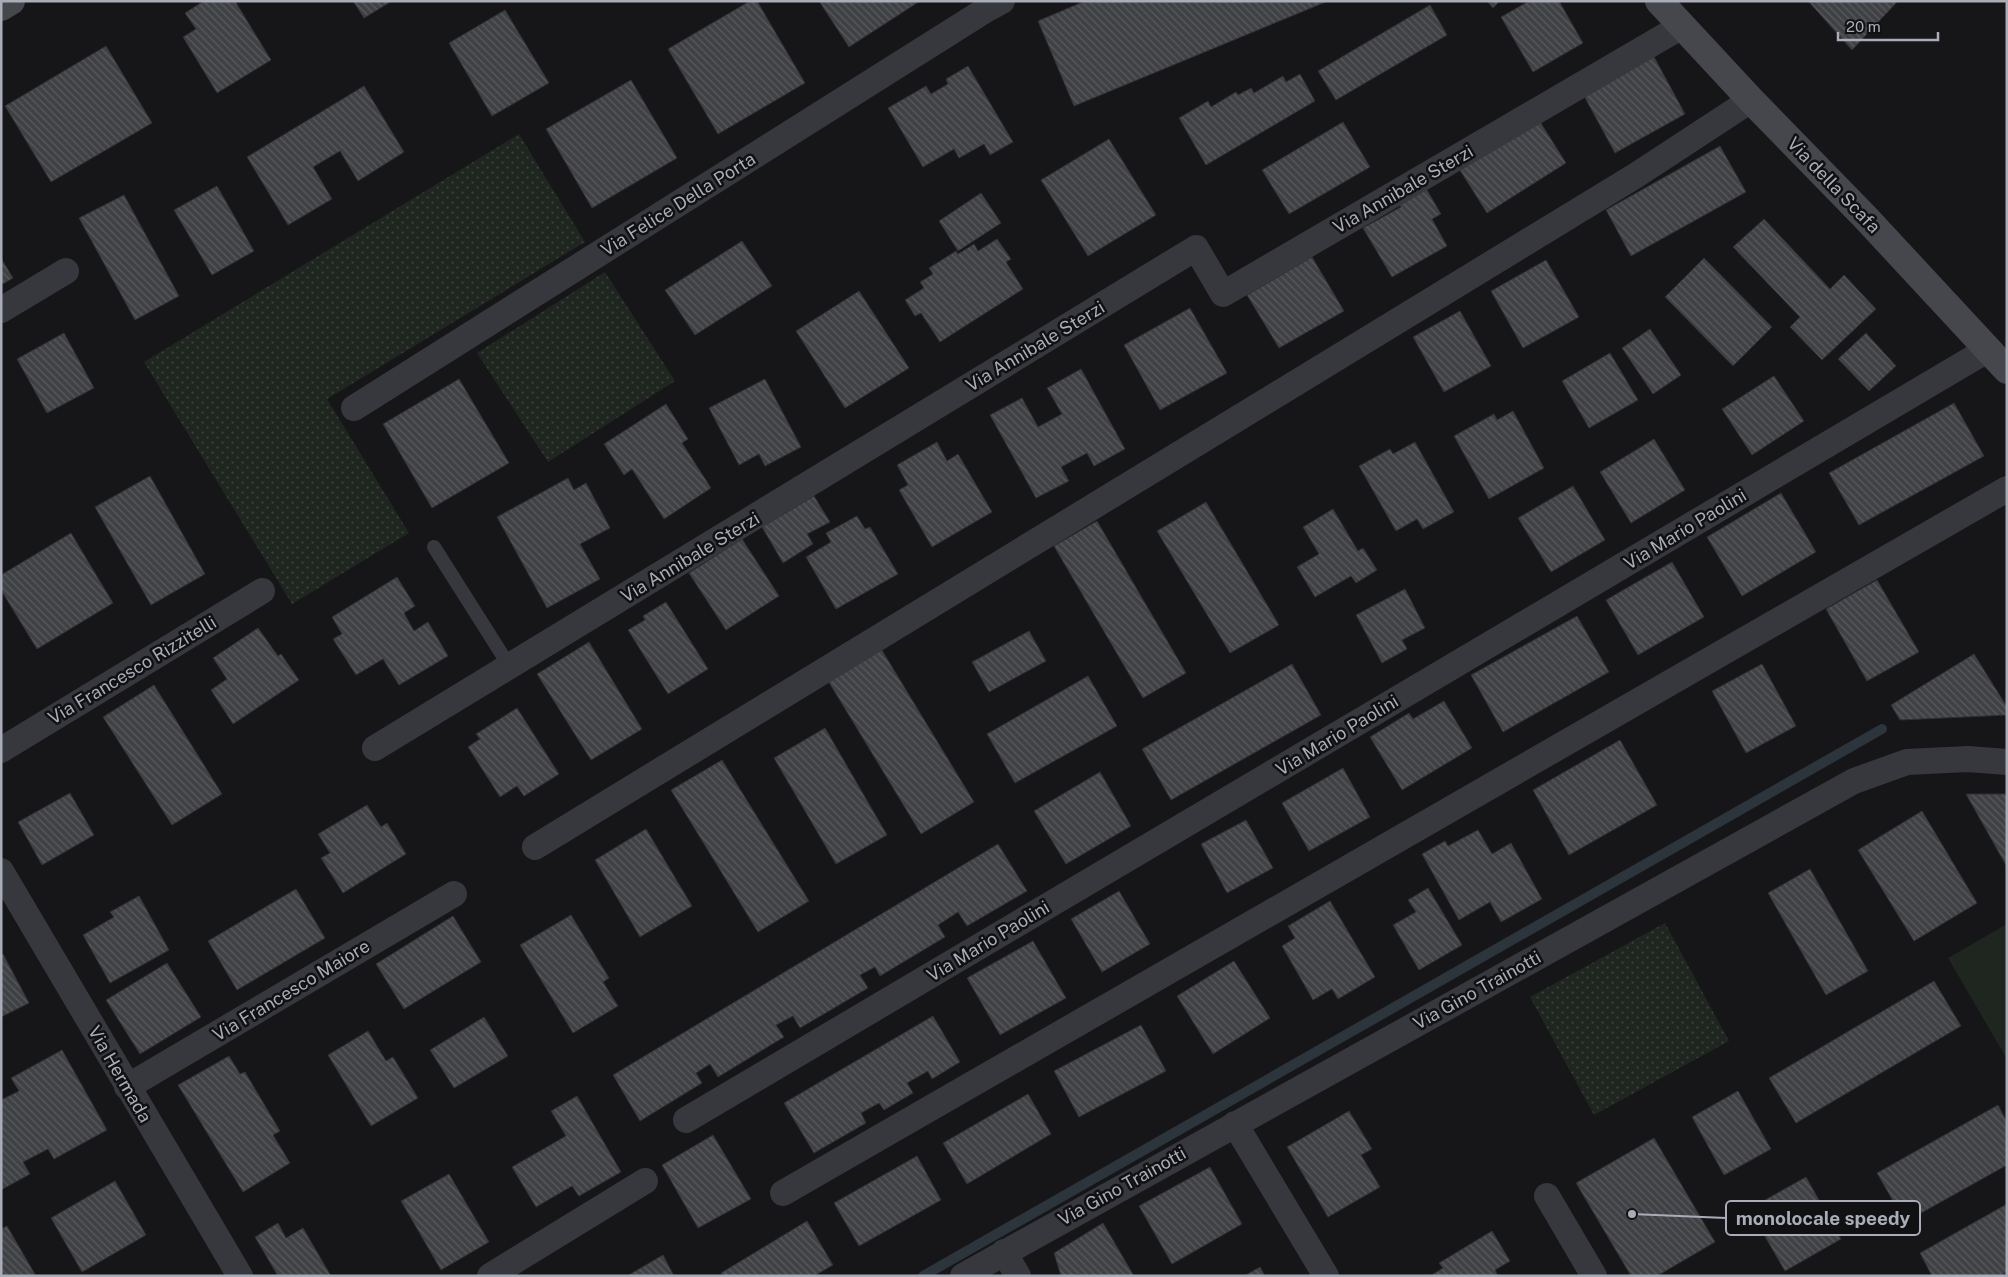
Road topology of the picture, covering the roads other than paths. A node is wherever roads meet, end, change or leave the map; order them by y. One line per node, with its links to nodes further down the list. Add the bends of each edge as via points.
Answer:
1 (11, 1): 4 (street)
2 (1002, 1): 11 (street, Via Felice Della Porta)
3 (1659, 1): 5 (street, Via della Scafa)
4 (1, 7)
5 (1682, 26): 6 (street, Via della Scafa); 15 (street, Via Annibale Sterzi, via 1223,294 1196,248)
6 (1751, 100): 9 (street, Via della Scafa); 19 (street, via 1618,186)
7 (66, 271): 8 (street)
8 (1, 310)
9 (1988, 350): 10 (street, Via della Scafa); 23 (street, Via Mario Paolini)
10 (2007, 370)
11 (354, 408)
12 (2007, 489): 26 (street)
13 (434, 547): 15 (lane)
14 (262, 591): 17 (street, Via Francesco Rizzitelli)
15 (510, 666): 16 (street, Via Annibale Sterzi)
16 (375, 748)
17 (1, 750)
18 (2007, 762): 24 (street, Via Gino Trainotti, via 1968,759 1907,762 1854,781)
19 (536, 847)
20 (1, 871): 22 (street, Via Hermada)
21 (454, 894): 22 (street, Via Francesco Maiore)
22 (127, 1087): 29 (street, Via Hermada)
23 (686, 1120)
24 (1234, 1124): 28 (street, Via Gino Trainotti); 33 (street)
25 (644, 1180): 30 (street)
26 (783, 1193)
27 (1547, 1196): 34 (street)
28 (1004, 1252): 31 (street, Via Gino Trainotti); 32 (street)
29 (240, 1276)
30 (490, 1276)
31 (963, 1276)
32 (1018, 1276)
33 (1326, 1276)
34 (1594, 1276)

